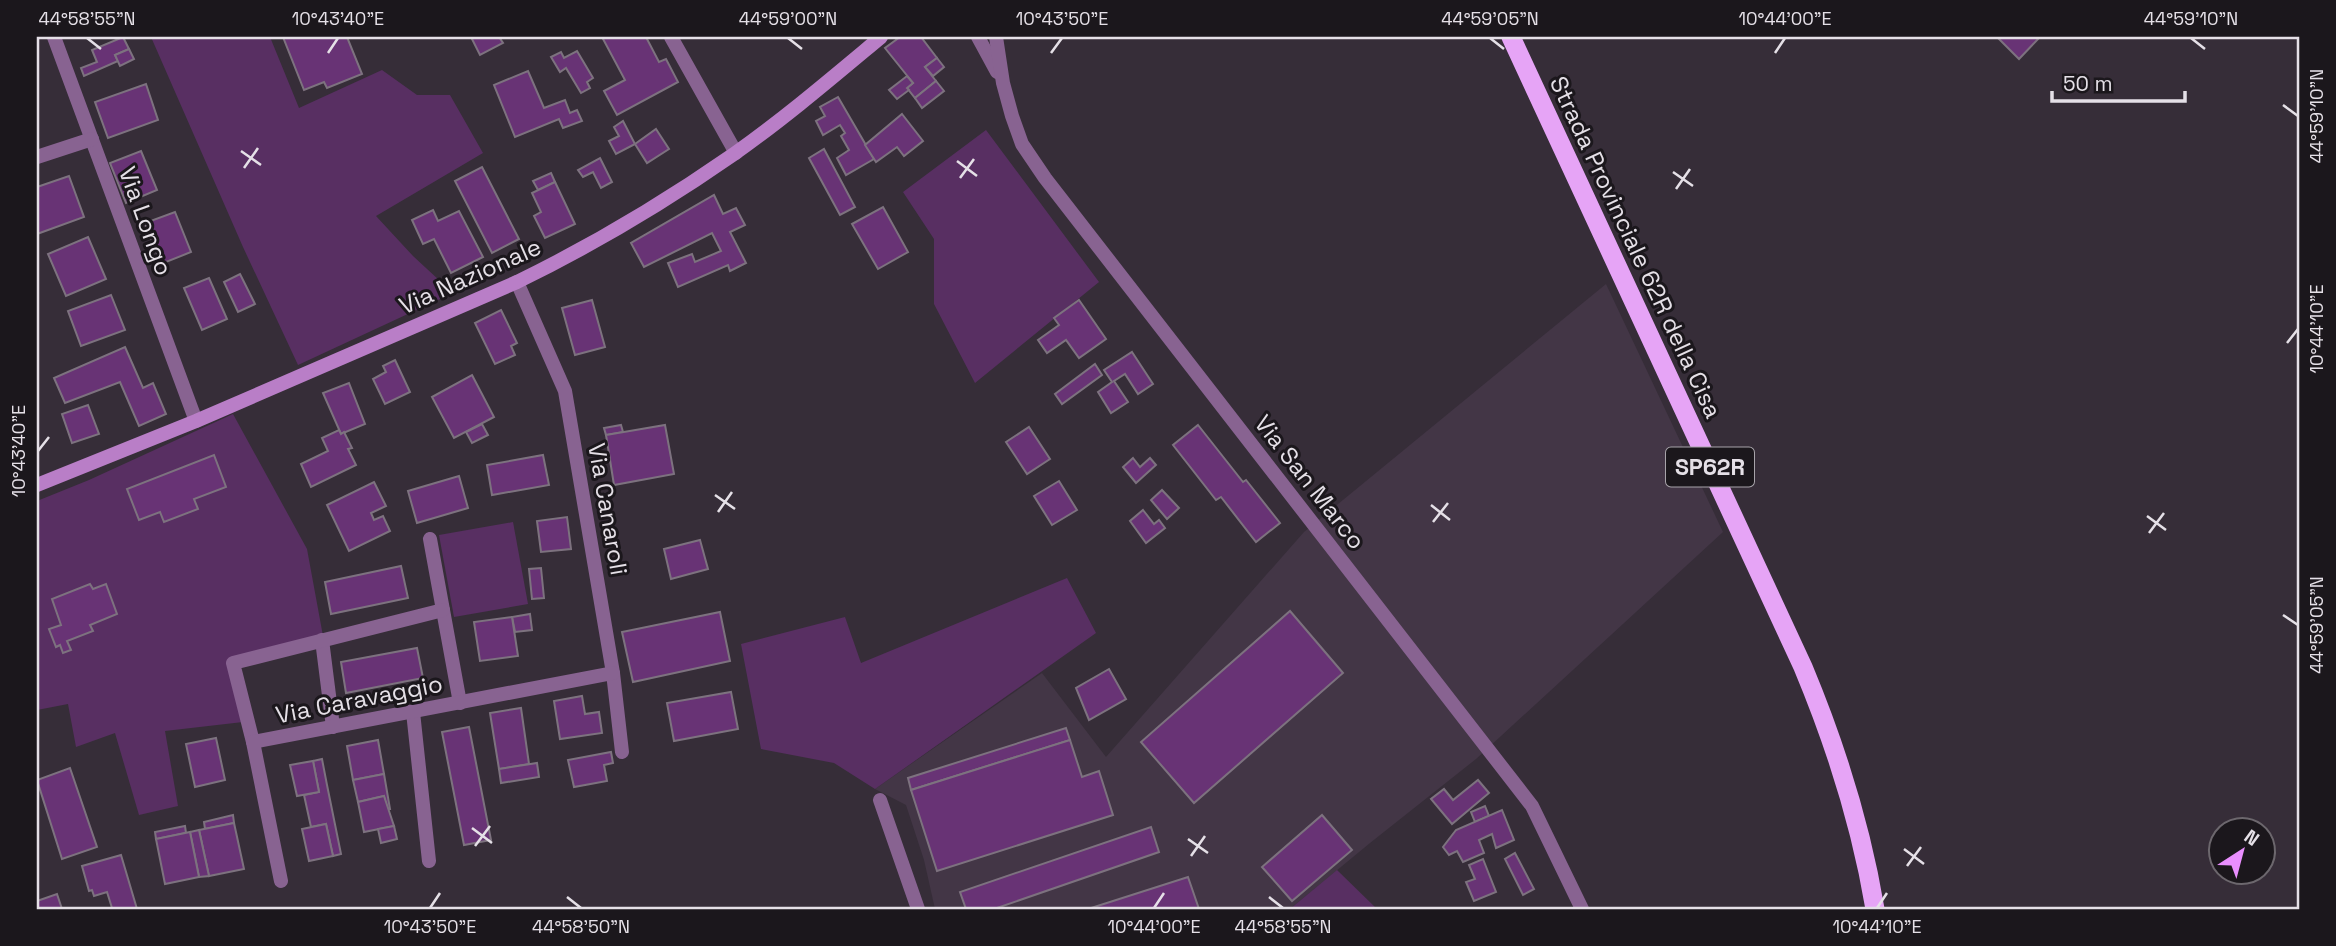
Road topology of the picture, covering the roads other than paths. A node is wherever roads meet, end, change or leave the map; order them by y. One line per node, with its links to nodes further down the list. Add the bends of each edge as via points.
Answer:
1 (54, 37): 8 (street, Via Longo)
2 (671, 37): 9 (street)
3 (880, 37): 9 (main road, Via Nazionale)
4 (978, 37): 7 (street, Via San Marco)
5 (996, 37): 7 (street, Via San Marco)
6 (1511, 37): 28 (highway, Strada Provinciale 62R della Cisa / SP62R, via 1827,724 1858,822)
7 (1003, 83): 27 (street, Via San Marco, via 1022,144 1045,178 1532,806)
8 (92, 139): 10 (street); 12 (street, Via Longo)
9 (736, 153): 11 (main road, Via Nazionale, via 630,222)
10 (37, 157)
11 (517, 282): 12 (main road, Via Nazionale); 17 (street, Via Canaroli, via 565,391)
12 (196, 421): 13 (main road, Via Nazionale)
13 (37, 485)
14 (430, 539): 15 (street)
15 (443, 610): 16 (street); 18 (street)
16 (323, 640): 20 (street); 21 (street, via 233,663)
17 (612, 673): 18 (street, Via Caravaggio); 22 (street, Via Canaroli)
18 (460, 703): 19 (street, Via Caravaggio)
19 (413, 712): 20 (street, Via Caravaggio); 24 (street)
20 (332, 727): 21 (street, Via Caravaggio)
21 (253, 742): 25 (street, Via Caravaggio)
22 (622, 752)
23 (880, 800): 26 (street)
24 (429, 861)
25 (281, 881)
26 (918, 909)
27 (1582, 909)
28 (1875, 909)

